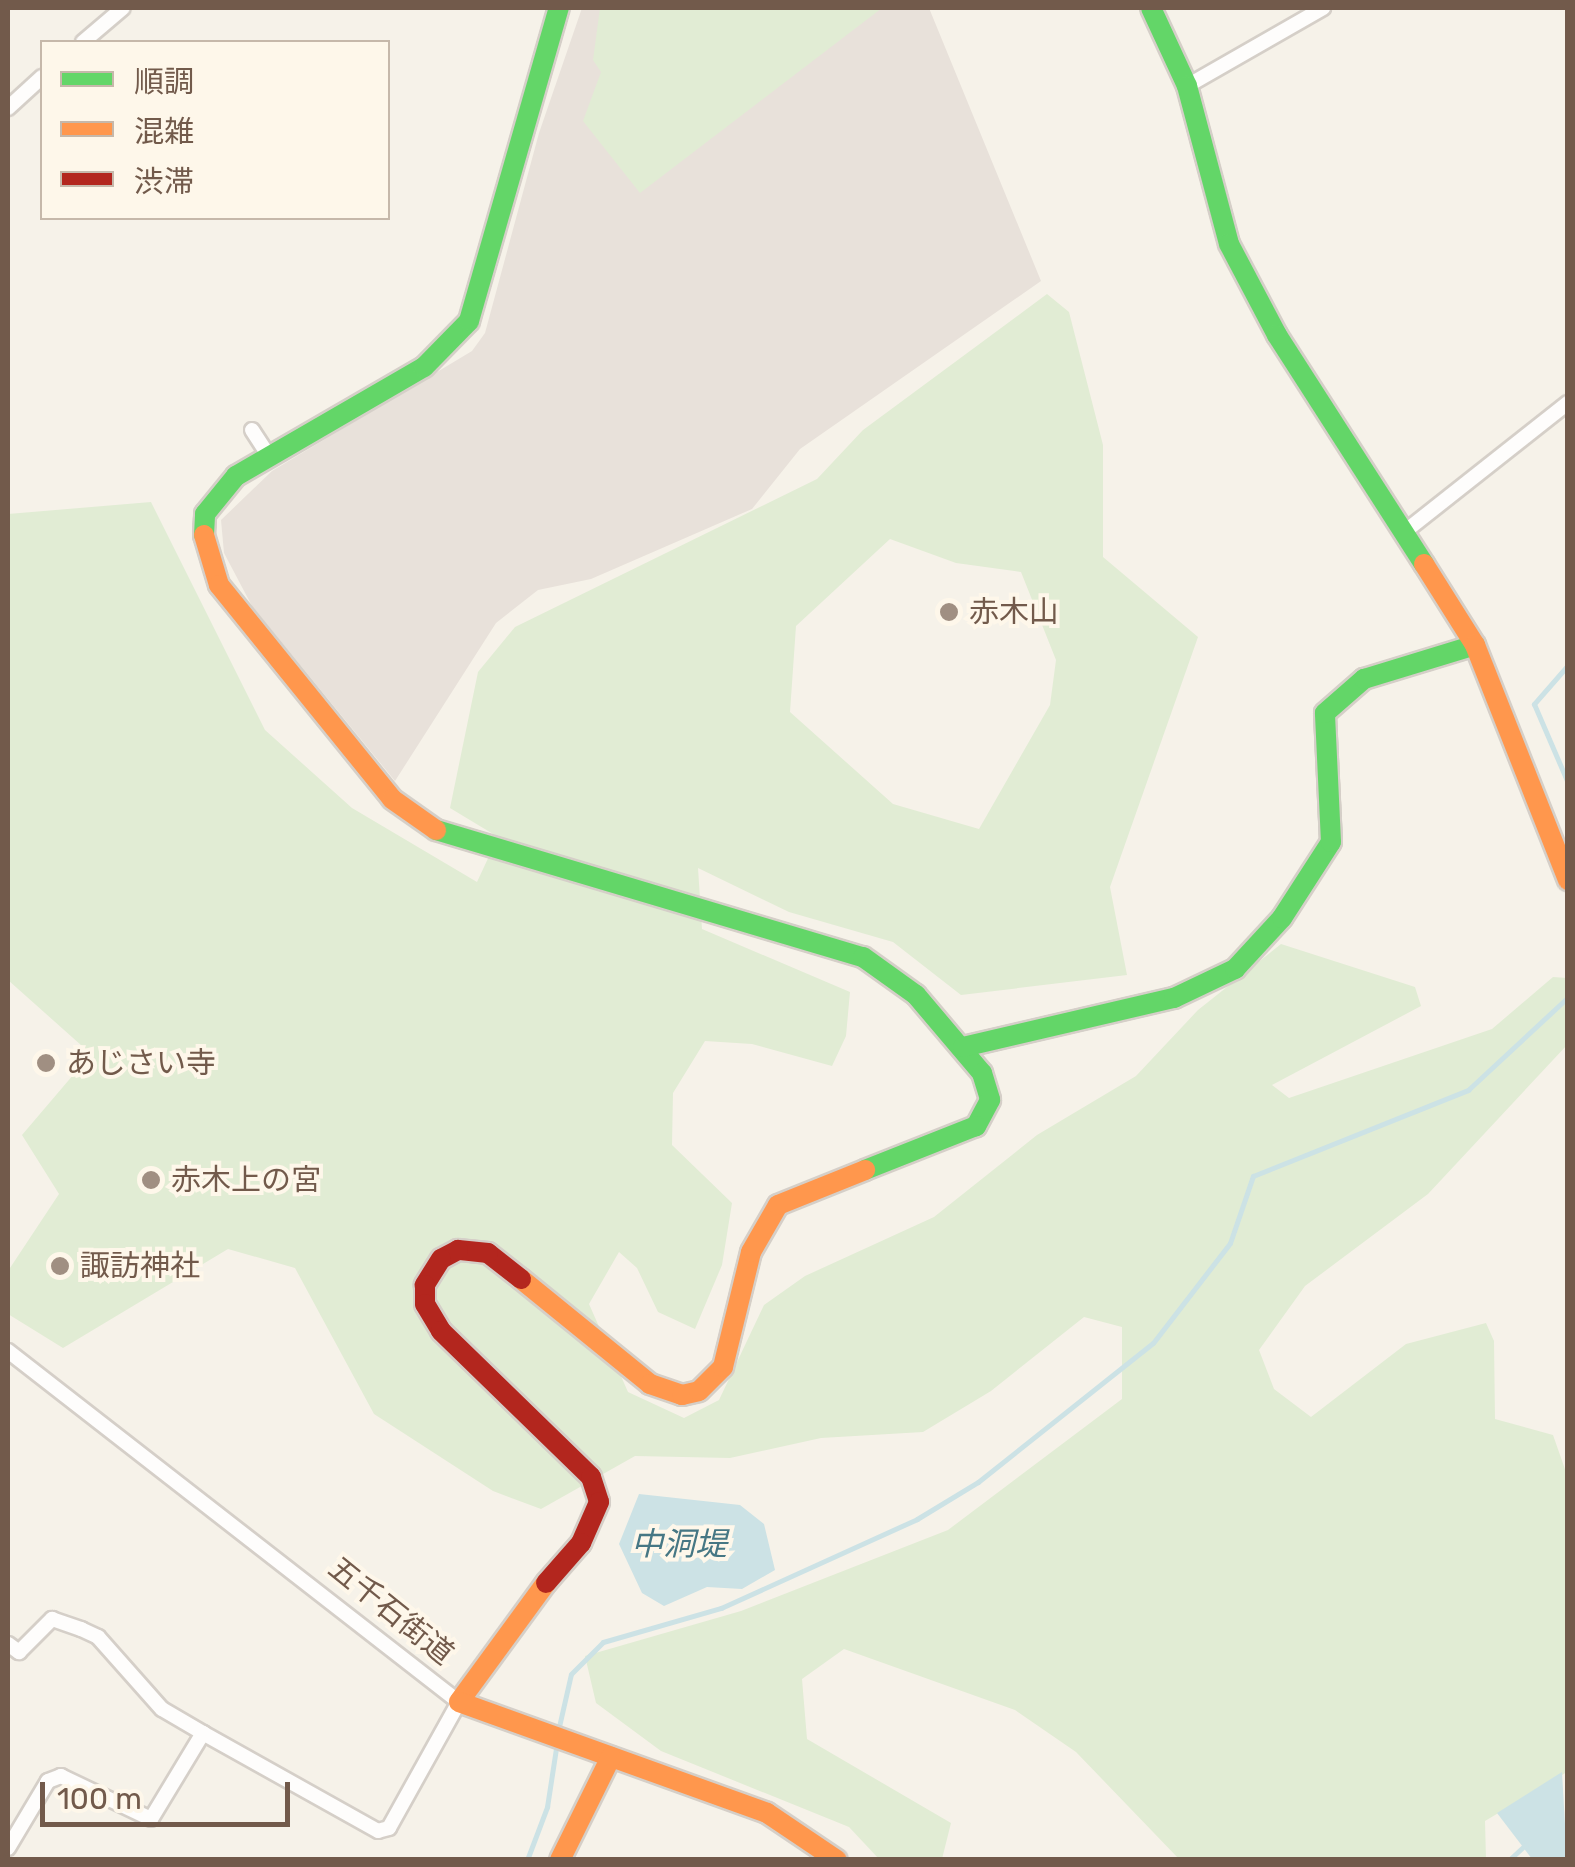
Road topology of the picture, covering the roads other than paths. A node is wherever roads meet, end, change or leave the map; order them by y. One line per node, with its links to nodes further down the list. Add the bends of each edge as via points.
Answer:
1 (123, 8): 5 (street)
2 (559, 8): 11 (street, via 469,322 424,367)
3 (1150, 8): 7 (street)
4 (1323, 8): 7 (street)
5 (84, 40)
6 (40, 80): 8 (street)
7 (1187, 86): 12 (street, via 1230,244 1278,335)
8 (8, 108)
9 (1568, 403): 12 (street)
10 (252, 430): 11 (street)
11 (268, 455): 15 (street, via 236,476 205,514 207,566 392,799 424,825 485,851 863,957 916,996)
12 (1407, 530): 13 (street)
13 (1475, 645): 14 (street); 15 (street, via 1364,679 1325,714 1331,842 1282,918 1236,970 1174,998)
14 (1568, 880)
15 (963, 1047): 18 (street, via 990,1100 976,1126 778,1205 751,1252 722,1367 699,1391 682,1396 650,1384 488,1253 458,1250 430,1271 431,1318 591,1477 600,1502 582,1544 514,1620)
16 (8, 1351): 18 (street, 五千石街道)
17 (8, 1644): 19 (street, via 19,1652 52,1619 81,1629 98,1637 162,1709)
18 (459, 1702): 19 (street, via 389,1828 378,1831); 20 (street, 五千石街道)
19 (203, 1733): 21 (street, via 151,1819 61,1776 48,1781)
20 (611, 1756): 22 (street); 23 (street, 五千石街道, via 767,1813)
21 (9, 1840)
22 (560, 1860)
23 (837, 1860)

